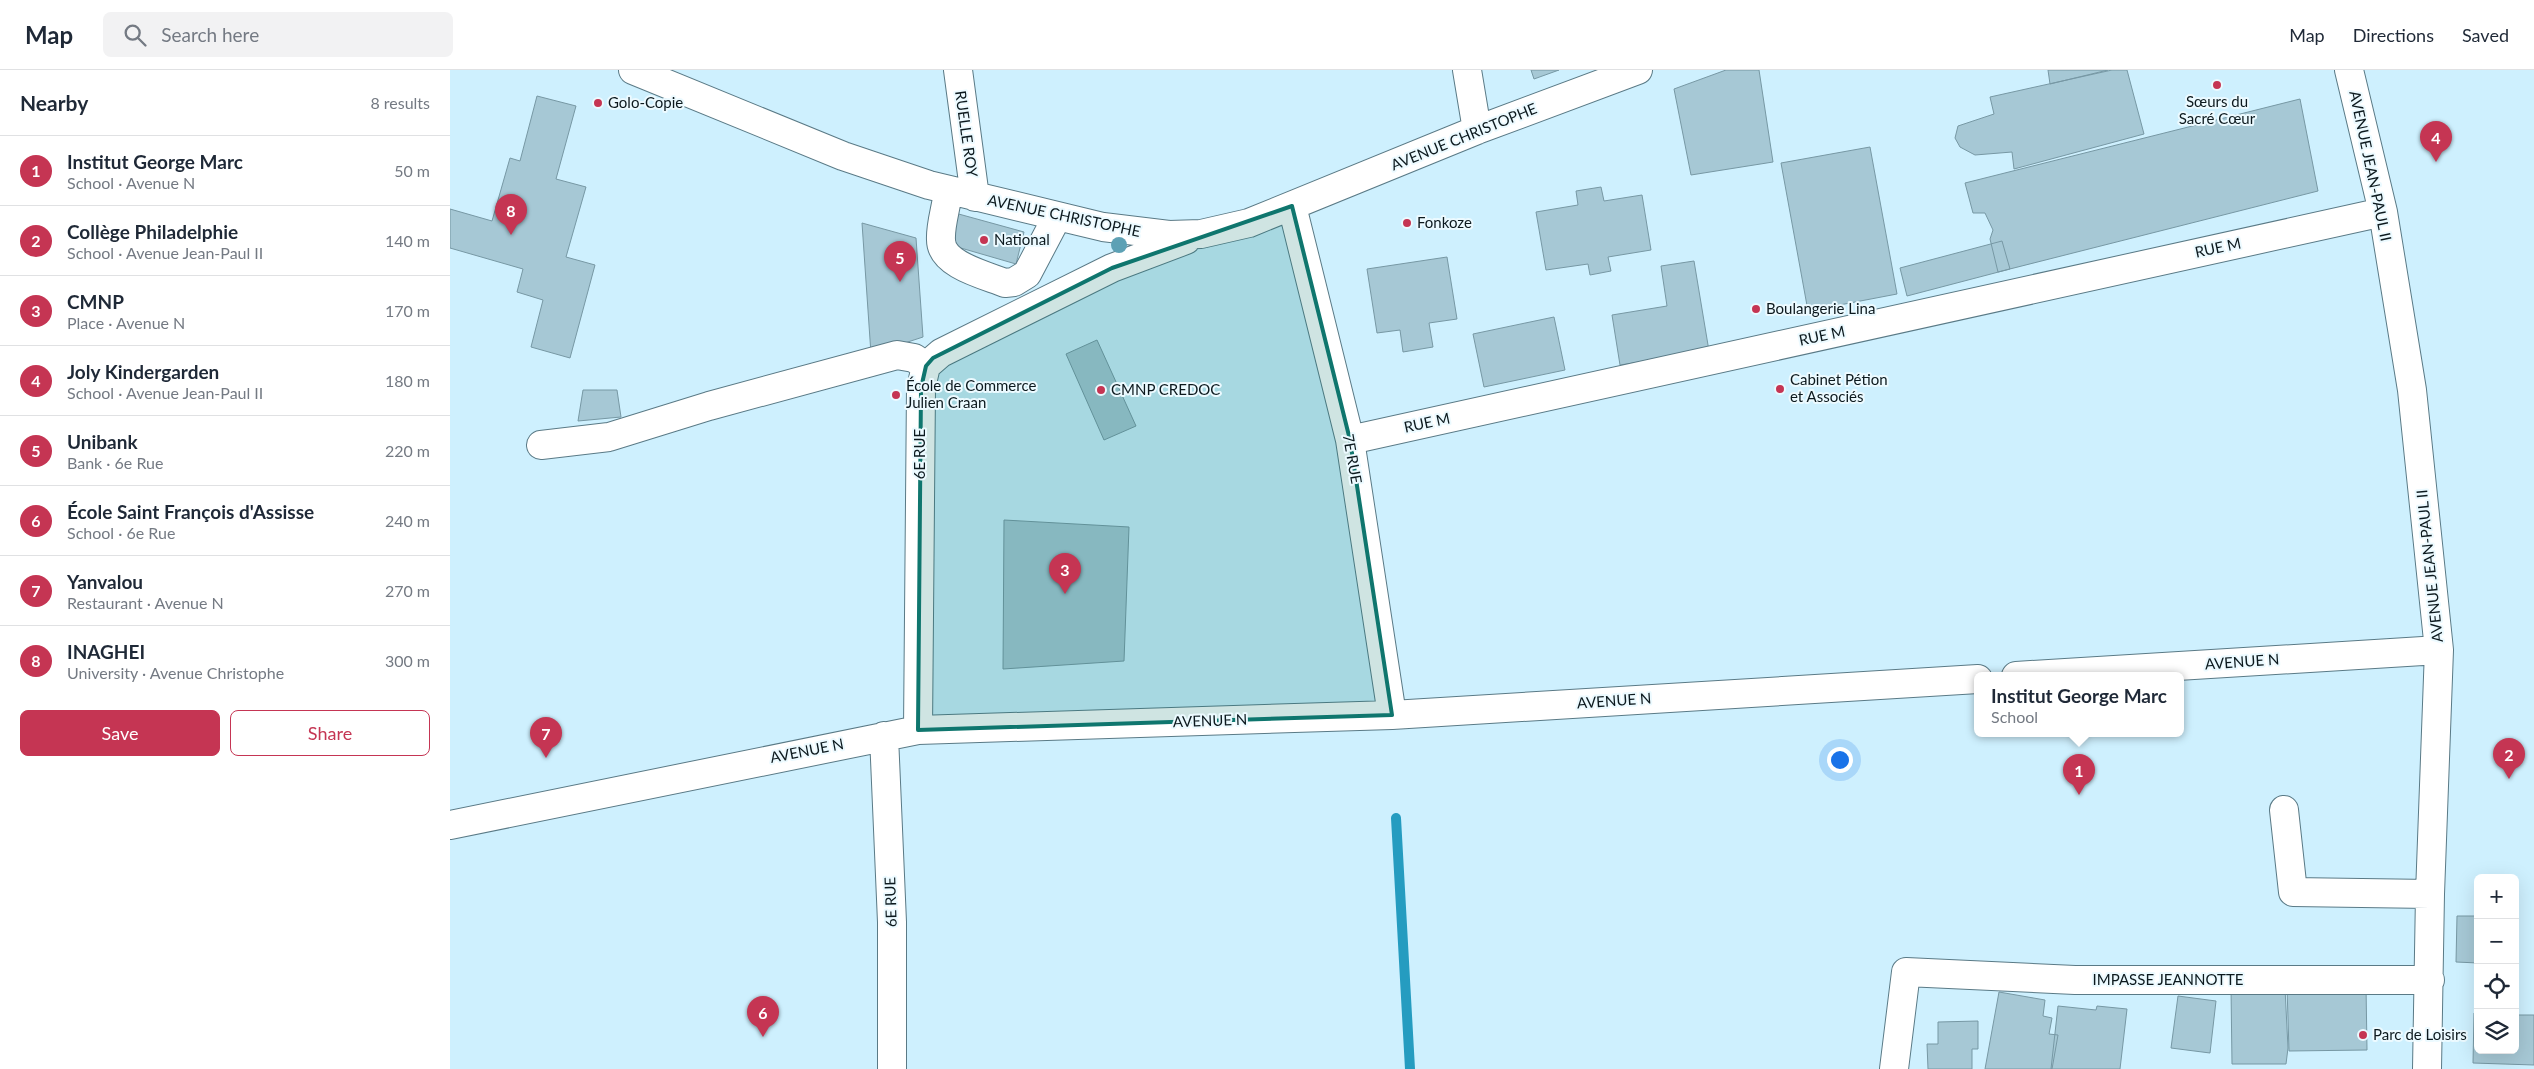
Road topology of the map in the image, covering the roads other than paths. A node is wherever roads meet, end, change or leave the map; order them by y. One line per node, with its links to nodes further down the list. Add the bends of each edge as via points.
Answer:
1 (633, 70): 7 (street, AVENUE CHRISTOPHE, via 843,156)
2 (958, 70): 8 (street, RUELLE ROY)
3 (1467, 70): 6 (street)
4 (1638, 70): 6 (street, AVENUE CHRISTOPHE)
5 (2349, 70): 10 (street, AVENUE JEAN-PAUL II)
6 (1478, 130): 9 (street, AVENUE CHRISTOPHE)
7 (948, 190): 8 (street, AVENUE CHRISTOPHE); 11 (street, via 942,250 950,260 1005,283 1027,274)
8 (975, 198): 11 (street, AVENUE CHRISTOPHE)
9 (1292, 206): 12 (street, AVENUE CHRISTOPHE, via 1249,223); 14 (street, 7E RUE)
10 (2383, 212): 14 (street, RUE M); 16 (street, AVENUE JEAN-PAUL II, via 2412,390)
11 (1057, 217): 12 (street, AVENUE CHRISTOPHE, via 1143,233)
12 (1201, 234): 13 (street, via 1112,268 941,353)
13 (926, 366): 15 (street, via 914,358 897,355 609,437); 20 (street, 6E RUE, via 921,388)
14 (1350, 440): 19 (street, 7E RUE)
15 (541, 445)
16 (2439, 650): 17 (street, AVENUE N); 24 (street, AVENUE JEAN-PAUL II)
17 (2081, 672)
18 (1974, 679): 19 (street, AVENUE N)
19 (1392, 715): 20 (street, AVENUE N)
20 (918, 730): 21 (street, AVENUE N)
21 (884, 736): 23 (street, AVENUE N); 26 (street, 6E RUE, via 892,922)
22 (2284, 810): 24 (street, via 2293,892)
23 (450, 825)
24 (2430, 894): 25 (street, AVENUE JEAN-PAUL II)
25 (2430, 980): 27 (street, IMPASSE JEANNOTTE, via 2075,980 1906,972); 28 (street, AVENUE JEAN-PAUL II)
26 (892, 1069)
27 (1894, 1069)
28 (2427, 1069)

